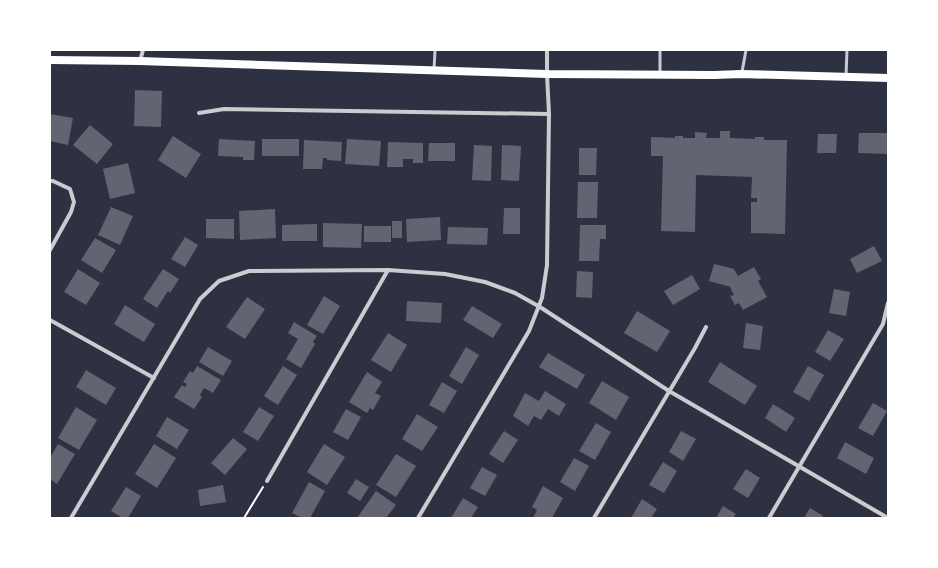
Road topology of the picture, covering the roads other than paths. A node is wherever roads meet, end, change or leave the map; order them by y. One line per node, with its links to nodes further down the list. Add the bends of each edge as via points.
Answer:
1 (143, 50): 8 (street)
2 (435, 50): 9 (lane)
3 (547, 50): 10 (street)
4 (660, 50): 11 (lane)
5 (746, 50): 12 (lane)
6 (847, 50): 13 (lane)
7 (50, 60): 8 (main road)
8 (139, 61): 9 (main road)
9 (434, 70): 10 (main road)
10 (547, 74): 11 (main road); 16 (street)
11 (660, 74): 12 (main road)
12 (741, 74): 13 (main road)
13 (846, 78): 14 (main road)
14 (888, 78)
15 (199, 114): 16 (street, via 224,109)
16 (549, 114): 21 (street, via 547,265)
17 (50, 181): 18 (street, via 70,189 74,202)
18 (50, 250)
19 (388, 270): 21 (street, via 445,274 485,282); 24 (street, via 249,271 219,281 200,299); 27 (street)
20 (888, 303): 26 (street, via 883,324)
21 (540, 307): 25 (street); 29 (street, via 529,331)
22 (50, 320): 24 (street)
23 (706, 327): 25 (street)
24 (154, 378): 28 (street)
25 (669, 391): 26 (street); 30 (street)
26 (800, 466): 31 (street); 32 (street)
27 (267, 481)
28 (71, 518)
29 (418, 518)
30 (594, 518)
31 (769, 518)
32 (888, 518)

